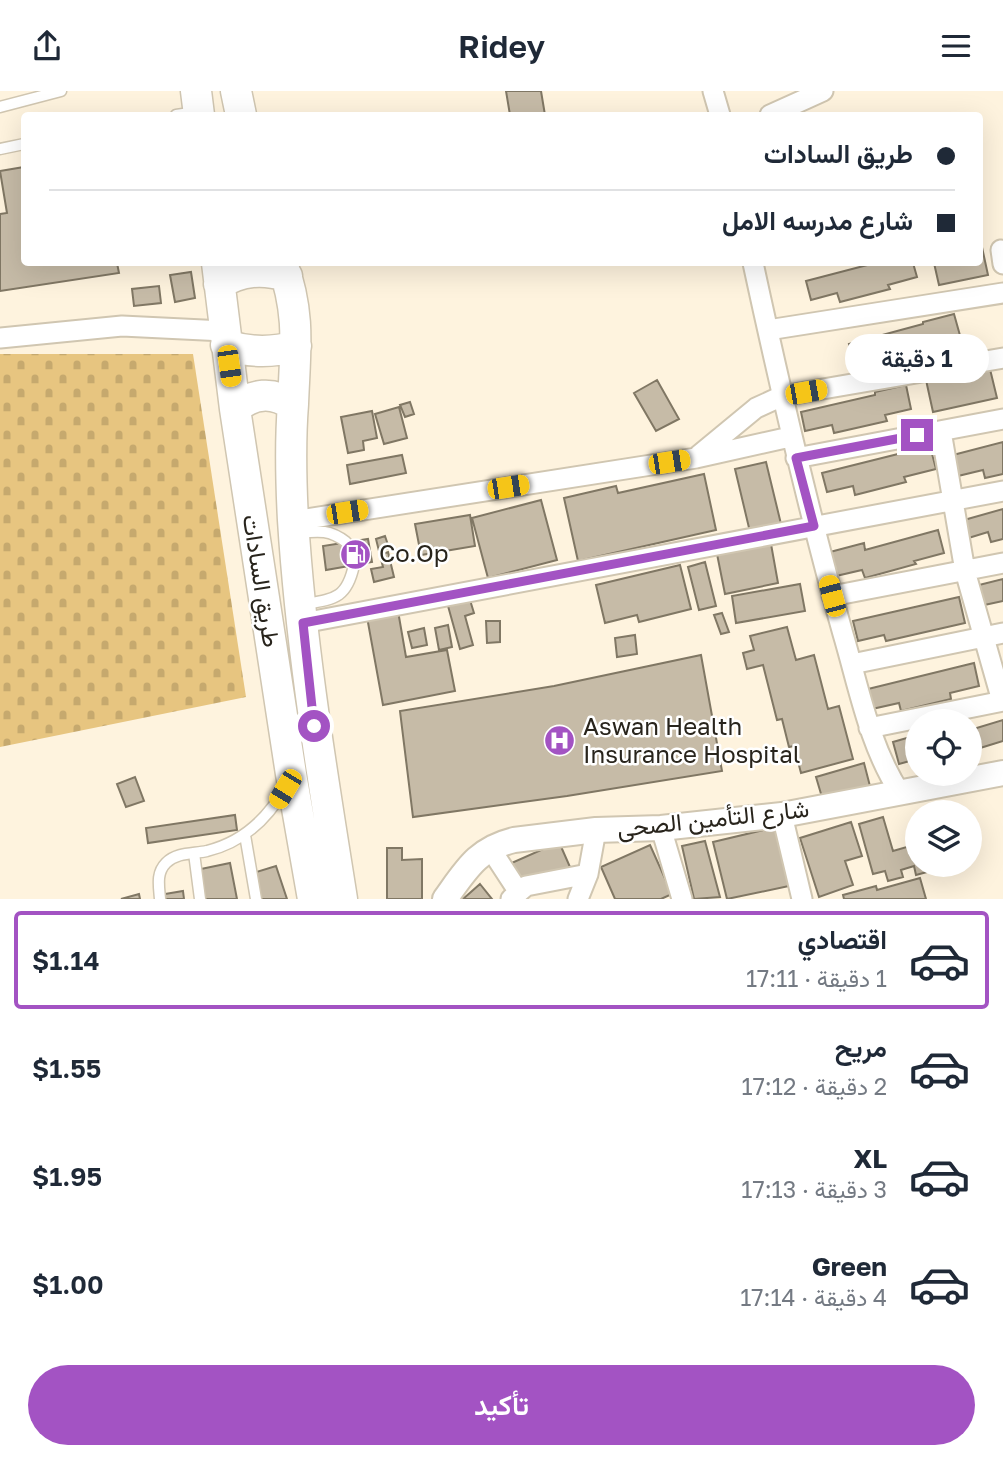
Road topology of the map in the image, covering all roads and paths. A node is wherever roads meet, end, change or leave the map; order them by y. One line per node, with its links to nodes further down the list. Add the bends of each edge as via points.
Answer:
1 (61, 91): 5 (lane)
2 (236, 91): 6 (main road)
3 (713, 91): 7 (street)
4 (823, 91): 8 (street)
5 (0, 107)
6 (240, 112)
7 (719, 112)
8 (777, 112)
9 (21, 145): 10 (lane)
10 (0, 149)
11 (754, 266): 15 (street)
12 (285, 269): 13 (main road); 18 (main road, طريق السادات, via 295,310)
13 (218, 273): 17 (main road, طريق السادات)
14 (1003, 293): 15 (street)
15 (768, 330): 20 (street)
16 (0, 338): 17 (street, via 122,326)
17 (225, 338): 18 (main road, via 239,349 261,352); 22 (main road, طريق السادات)
18 (296, 346): 21 (main road, طريق السادات)
19 (1003, 358): 20 (street)
20 (782, 396): 25 (street); 26 (street, via 756,408)
21 (292, 405): 22 (main road, via 258,395); 31 (main road, طريق السادات)
22 (235, 409): 43 (main road, طريق السادات)
23 (1003, 419): 24 (street)
24 (941, 431): 27 (street); 29 (street)
25 (790, 437): 26 (street); 27 (street)
26 (696, 458): 31 (street)
27 (796, 458): 30 (street)
28 (1003, 491): 29 (street)
29 (953, 501): 30 (street); 35 (street)
30 (814, 526): 36 (street); 37 (street)
31 (294, 527): 32 (lane, via 334,533); 37 (main road, طريق السادات)
32 (346, 542)
33 (1003, 563): 35 (street)
34 (354, 565): 37 (lane, via 350,582 341,593)
35 (965, 571): 36 (street); 38 (street)
36 (832, 596): 39 (street)
37 (302, 614): 57 (main road, طريق السادات)
38 (993, 635): 39 (street); 40 (street)
39 (852, 664): 41 (street)
40 (1002, 701): 41 (street)
41 (869, 727): 44 (street, via 881,762)
42 (1003, 773): 44 (street, شارع التأمين الصحى)
43 (291, 774): 48 (lane, via 267,815); 56 (main road, طريق السادات)
44 (900, 793): 45 (street, شارع التأمين الصحى)
45 (782, 815): 46 (street, شارع التأمين الصحى); 61 (street)
46 (661, 828): 47 (street, شارع التأمين الصحى); 60 (street)
47 (596, 830): 49 (street, شارع التأمين الصحى, via 514,840); 51 (street)
48 (244, 835): 50 (lane); 55 (lane)
49 (490, 848): 52 (street); 58 (street, شارع التأمين الصحى, via 471,863)
50 (194, 853): 53 (lane, via 174,857 163,866); 54 (lane)
51 (588, 874): 52 (street, via 535,883); 59 (street)
52 (514, 895)
53 (160, 899)
54 (200, 899)
55 (256, 899)
56 (313, 899)
57 (342, 899)
58 (445, 899)
59 (578, 899)
60 (682, 899)
61 (803, 899)

